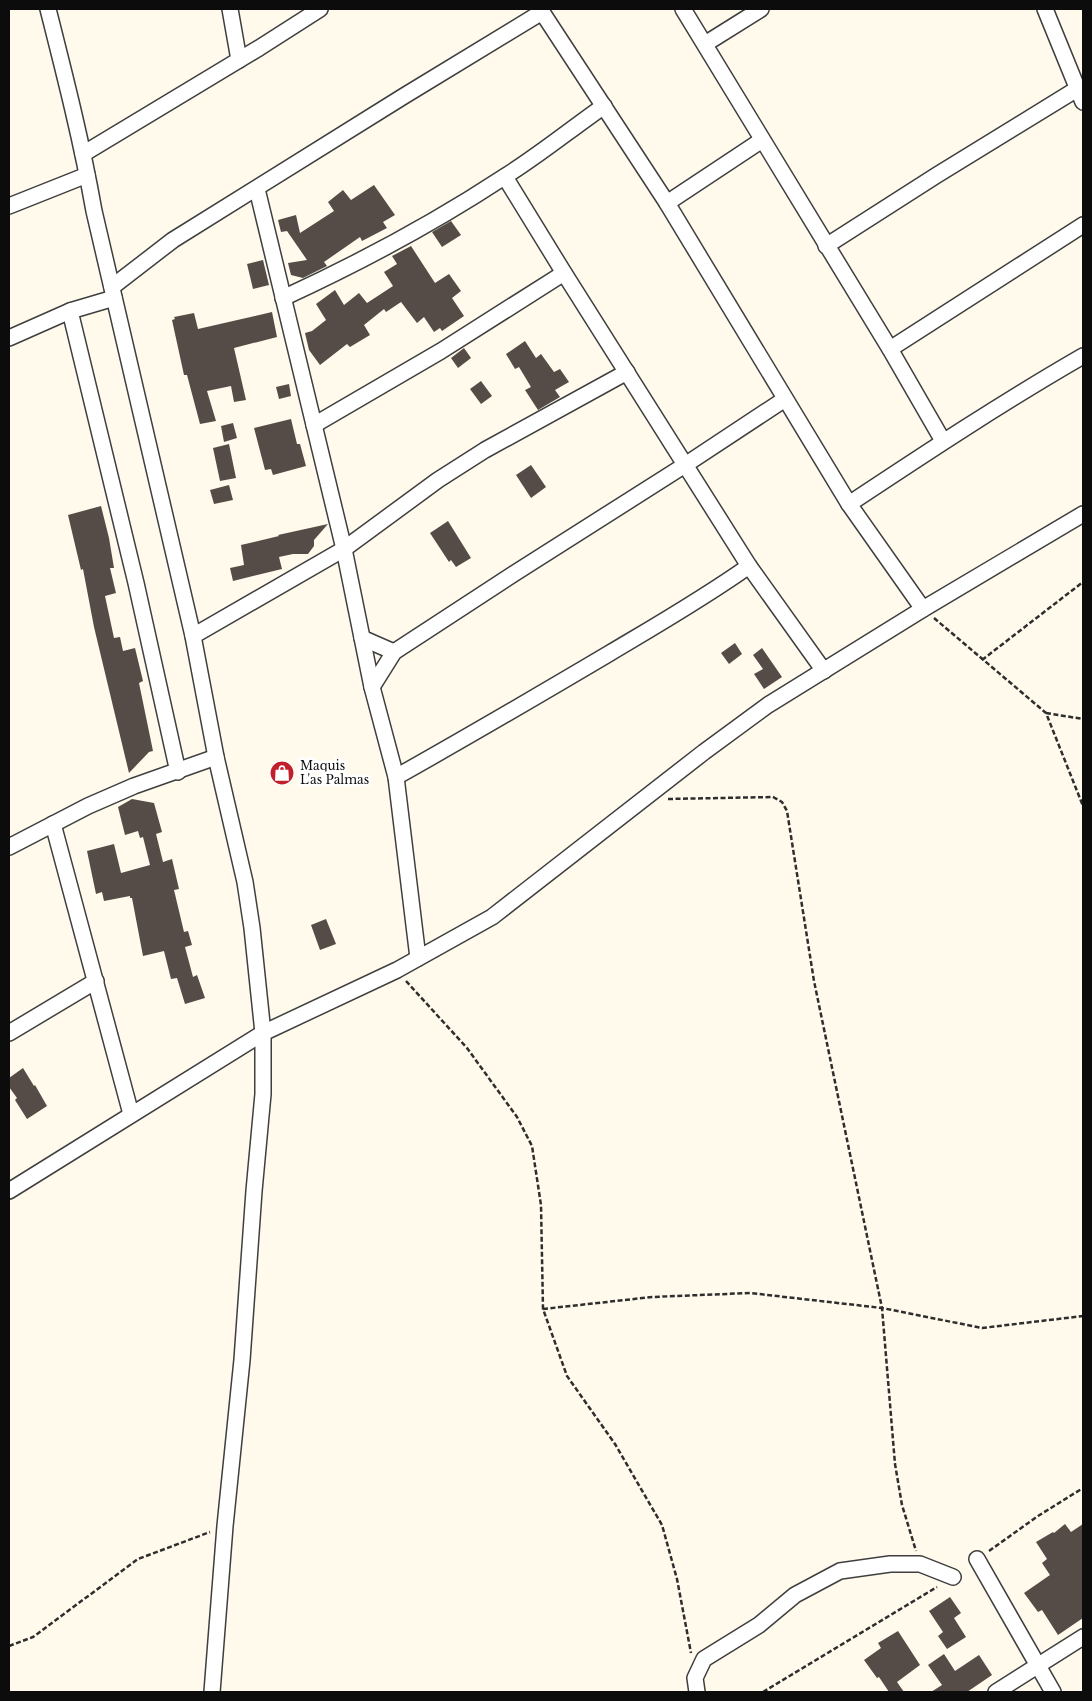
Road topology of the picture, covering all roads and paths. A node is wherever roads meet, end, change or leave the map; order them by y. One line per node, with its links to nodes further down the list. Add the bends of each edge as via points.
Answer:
1 (48, 9): 13 (street)
2 (230, 9): 9 (street)
3 (320, 9): 9 (street)
4 (683, 9): 8 (street)
5 (761, 9): 8 (street)
6 (1046, 9): 10 (street)
7 (541, 10): 11 (street); 16 (street)
8 (705, 44): 12 (street)
9 (239, 60): 13 (street)
10 (1080, 96): 20 (street, via 937,174)
11 (604, 106): 15 (street); 17 (street)
12 (762, 140): 17 (street); 20 (street)
13 (83, 154): 14 (street)
14 (87, 175): 18 (street); 22 (street)
15 (505, 176): 21 (street); 23 (street, via 420,228 338,273)
16 (257, 189): 22 (street, via 173,240); 23 (street)
17 (667, 203): 29 (street)
18 (9, 206)
19 (1083, 225): 26 (street)
20 (826, 246): 26 (street)
21 (564, 273): 28 (street); 30 (street, via 441,351)
22 (113, 292): 24 (street); 39 (street)
23 (283, 298): 30 (street)
24 (70, 311): 25 (street); 48 (street)
25 (9, 338)
26 (890, 349): 31 (street)
27 (1083, 356): 31 (street)
28 (627, 372): 32 (street); 35 (street, via 485,450)
29 (785, 398): 32 (street); 33 (street)
30 (314, 425): 35 (street)
31 (943, 441): 33 (street)
32 (685, 465): 36 (street); 41 (street)
33 (849, 504): 38 (street)
34 (1083, 514): 38 (street)
35 (344, 549): 39 (street); 40 (street)
36 (749, 566): 43 (street); 49 (street, via 670,618)
37 (1083, 582): 42 (path)
38 (923, 609): 42 (path); 43 (street)
39 (193, 636): 47 (street)
40 (362, 638): 41 (street); 44 (street)
41 (394, 652): 44 (street)
42 (982, 660): 45 (path)
43 (824, 671): 50 (street, via 768,706)
44 (372, 687): 49 (street)
45 (1046, 713): 46 (path); 51 (path)
46 (1083, 719)
47 (216, 757): 48 (street); 57 (street, via 245,882)
48 (178, 772): 52 (street, via 134,786)
49 (396, 778): 54 (street)
50 (645, 799): 54 (street, via 492,918); 61 (path, via 773,797 782,802 787,811 814,981)
51 (1083, 806)
52 (53, 824): 53 (street); 56 (street)
53 (9, 847)
54 (418, 958): 55 (street)
55 (397, 970): 57 (street); 62 (path, via 467,1048 517,1117 532,1146 541,1205)
56 (96, 981): 58 (street); 59 (street)
57 (263, 1032): 59 (street); 65 (street, via 263,1094 250,1265)
58 (9, 1033)
59 (131, 1114): 60 (street)
60 (9, 1191)
61 (882, 1308): 62 (path, via 750,1293 652,1297); 63 (path, via 982,1328); 67 (path, via 895,1464 902,1505)
62 (543, 1309): 72 (path, via 566,1376 615,1444 662,1525 677,1578)
63 (1083, 1316)
64 (1083, 1488): 66 (path)
65 (225, 1526): 70 (path, via 138,1559 34,1637); 73 (street)
66 (977, 1560): 71 (street)
67 (920, 1564): 68 (street); 72 (street, via 890,1564 840,1571 795,1595 758,1625 704,1659)
68 (953, 1577): 74 (path)
69 (1083, 1638): 71 (street)
70 (9, 1646)
71 (1038, 1666): 75 (street); 76 (street)
72 (696, 1685)
73 (212, 1692)
74 (763, 1692)
75 (996, 1692)
76 (1053, 1692)

